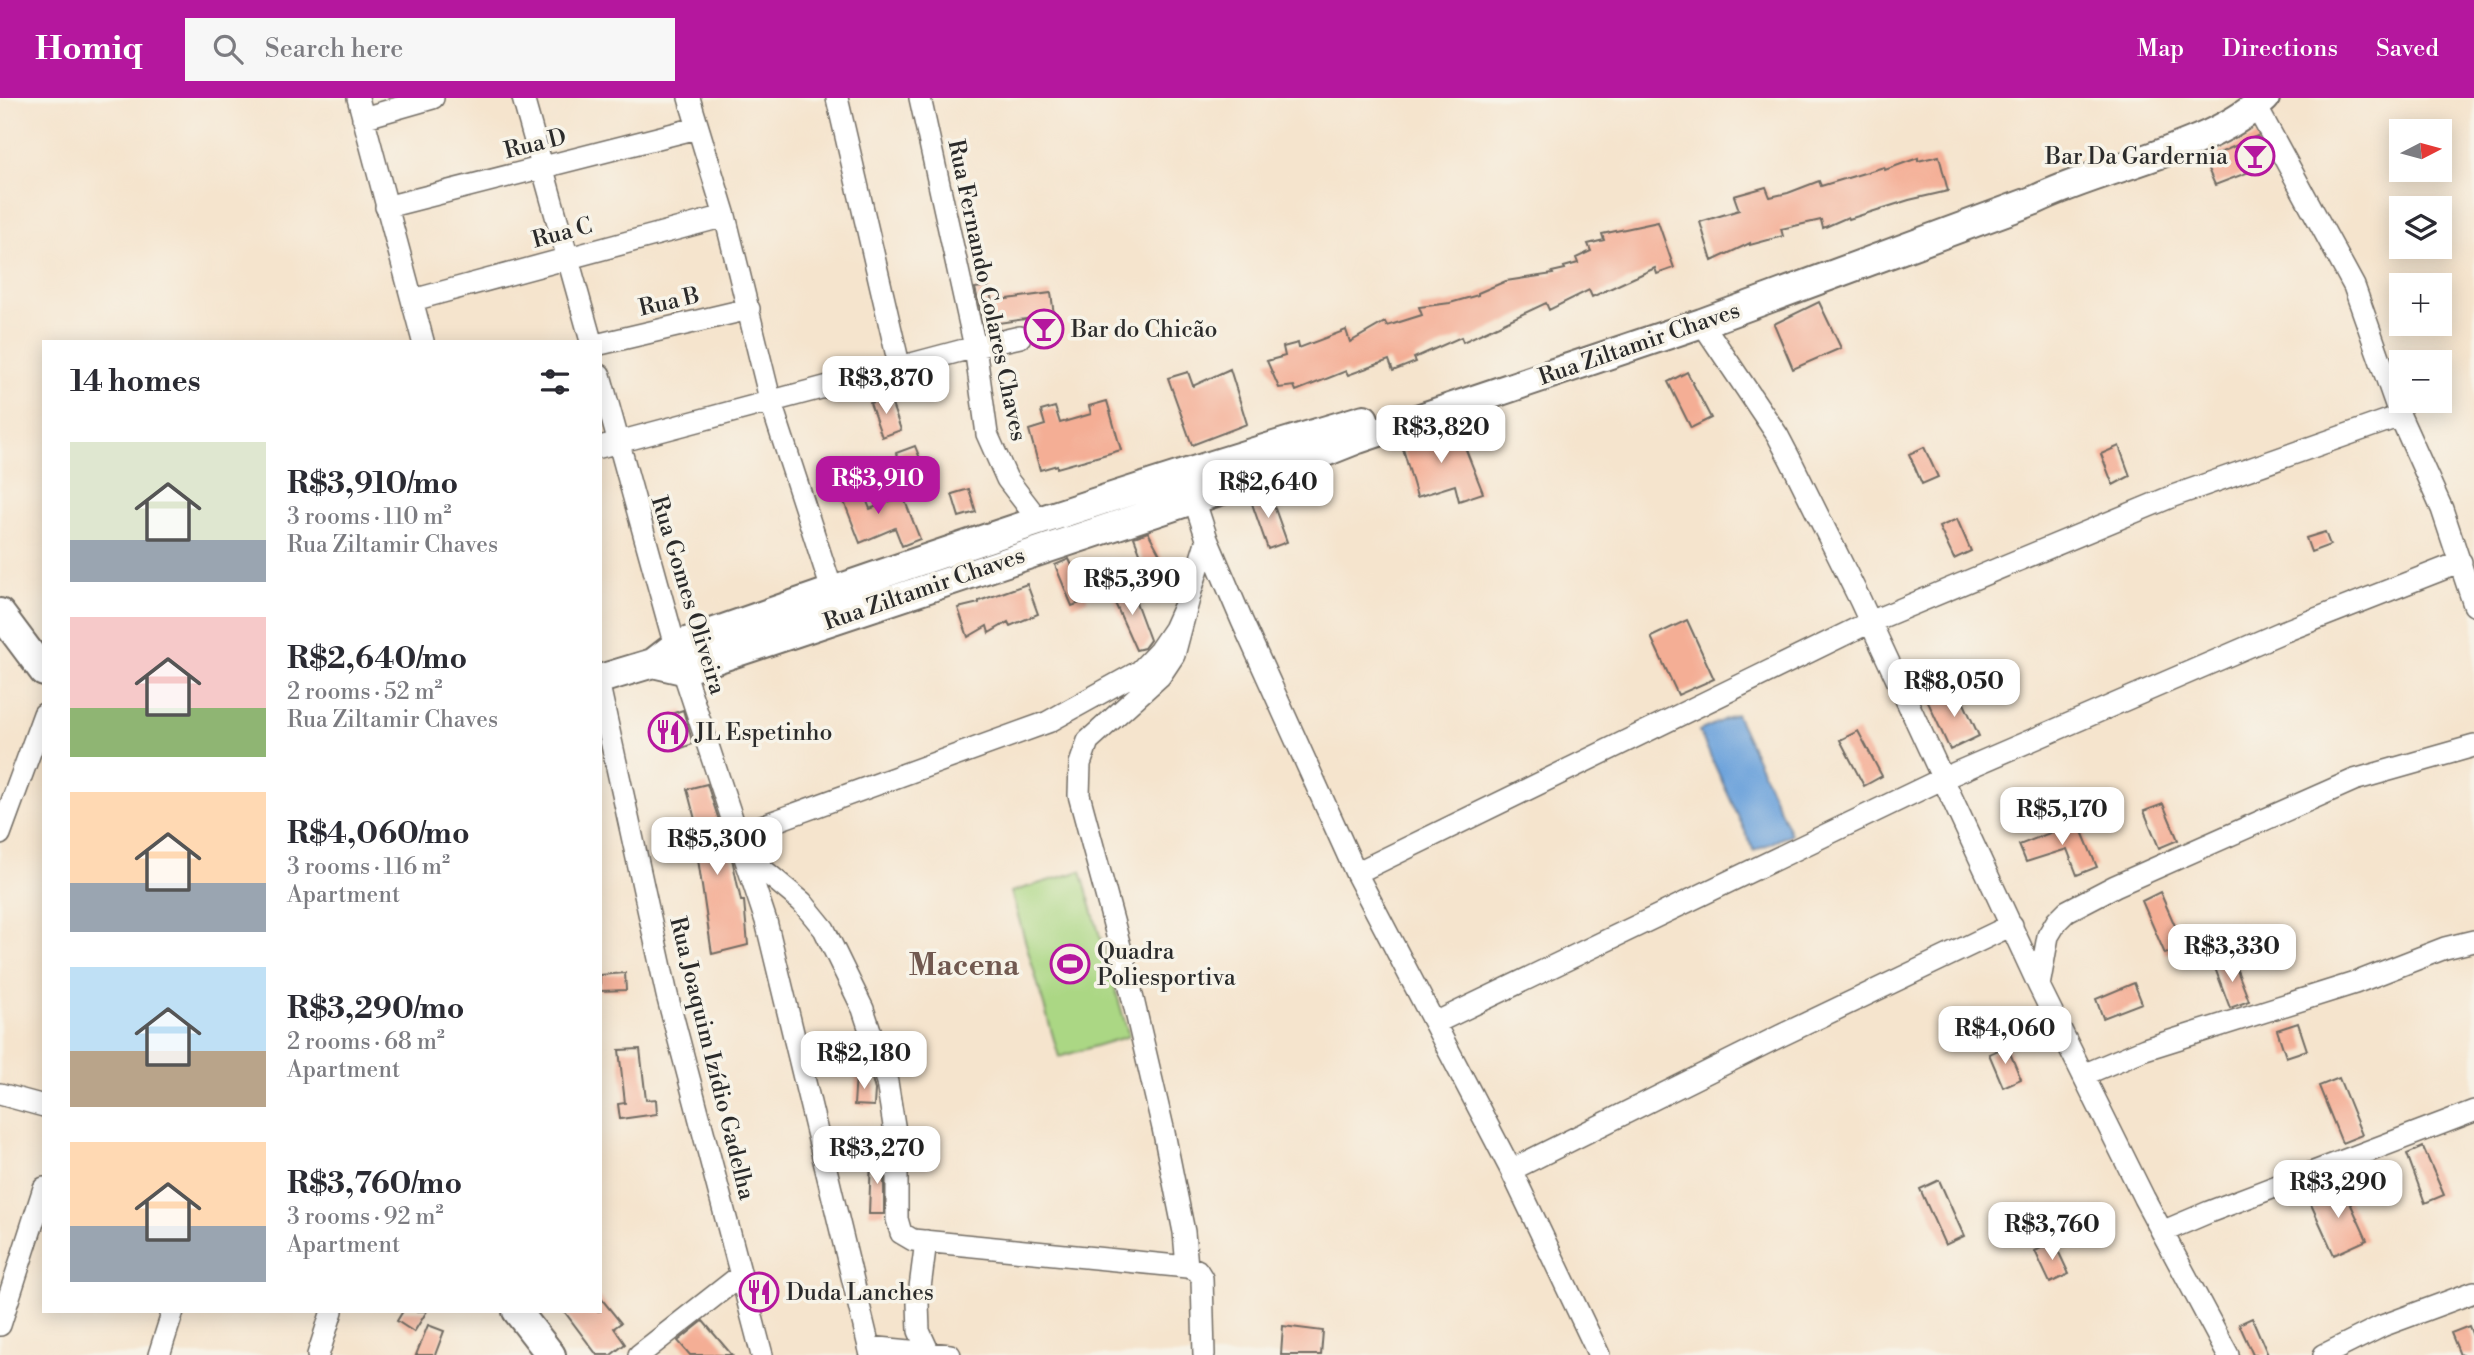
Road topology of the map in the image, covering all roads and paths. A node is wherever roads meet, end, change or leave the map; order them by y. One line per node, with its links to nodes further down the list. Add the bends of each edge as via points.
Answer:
1 (433, 98): 7 (street)
2 (523, 98): 9 (street)
3 (689, 98): 8 (street)
4 (837, 98): 23 (street)
5 (920, 98): 22 (street, Rua Fernando Colares Chaves)
6 (2260, 102): 10 (street, Rua Ziltamir Chaves, via 2179,147); 26 (street, via 2354,286)
7 (360, 108): 11 (street)
8 (697, 128): 9 (street, Rua D); 12 (street)
9 (543, 168): 11 (street, Rua D); 13 (street)
10 (2063, 186): 16 (street, Rua Ziltamir Chaves); 21 (street, Rua Ziltamir Chaves, via 2013,196)
11 (386, 206): 14 (street)
12 (725, 216): 13 (street, Rua C); 15 (street)
13 (568, 258): 14 (street, Rua C); 19 (street)
14 (413, 300): 18 (street)
15 (749, 309): 20 (street, Rua B); 25 (street)
16 (1702, 323): 21 (street, Rua Ziltamir Chaves); 37 (street, via 1778,436)
17 (1020, 337): 22 (street)
18 (424, 340)
19 (592, 340)
20 (602, 344)
21 (1605, 346): 28 (street, Rua Ziltamir Chaves, via 1358,439)
22 (975, 347): 23 (street); 30 (street, Rua Fernando Colares Chaves, via 987,434 1007,479)
23 (900, 369): 25 (street)
24 (602, 391): 27 (street, Rua Gomes Oliveira)
25 (771, 403): 27 (street); 33 (street)
26 (2400, 416): 32 (street); 37 (street, via 2174,496)
27 (609, 445): 38 (street, Rua Gomes Oliveira)
28 (1265, 462): 29 (street, Rua Ziltamir Chaves); 30 (street, Rua Ziltamir Chaves)
29 (1194, 499): 31 (street); 38 (street, Rua Ziltamir Chaves)
30 (1040, 522): 33 (street, Rua Ziltamir Chaves)
31 (1207, 539): 34 (street); 47 (street)
32 (2461, 562): 35 (street); 44 (street, via 2280,633)
33 (832, 590): 38 (street, Rua Ziltamir Chaves)
34 (1191, 592): 46 (street, via 1174,629 1140,671 1048,722); 60 (street, via 1174,654 1160,676 1088,741 1080,764 1079,795 1163,1128)
35 (2474, 605)
36 (0, 613): 39 (street)
37 (1870, 622): 44 (street); 47 (street)
38 (670, 660): 40 (street, Rua Ziltamir Chaves); 46 (street, Rua Gomes Oliveira)
39 (41, 666)
40 (602, 677)
41 (602, 699): 61 (street, Rua Joaquim Izídio Gadelha, via 667,995)
42 (42, 719): 45 (street)
43 (2474, 746): 50 (street, via 2354,780 2067,911 2048,936)
44 (1944, 778): 48 (street); 51 (street)
45 (0, 834)
46 (740, 844): 59 (street, via 824,929 863,1009 887,1082 897,1144 898,1230 913,1240); 67 (street, Rua Gomes Oliveira, via 766,921)
47 (1356, 873): 51 (street)
48 (2012, 925): 50 (street); 56 (street)
49 (2474, 941): 52 (street, via 2355,984 2144,1049)
50 (2039, 986): 52 (street)
51 (1435, 1023): 56 (street)
52 (2083, 1075): 58 (street)
53 (0, 1094): 54 (street)
54 (42, 1105)
55 (2474, 1111): 58 (street)
56 (1511, 1170): 76 (street)
57 (42, 1194): 66 (street)
58 (2162, 1232): 77 (street)
59 (926, 1241): 60 (street); 68 (street, via 918,1303 919,1331)
60 (1187, 1267): 75 (street, via 1202,1278)
61 (741, 1275): 72 (street); 73 (street, Rua Joaquim Izídio Gadelha)
62 (2474, 1292): 78 (street, via 2382,1326)
63 (172, 1313): 69 (street)
64 (331, 1313): 70 (street)
65 (519, 1313): 71 (street)
66 (0, 1325)
67 (870, 1351): 68 (street)
68 (930, 1354): 74 (street)
69 (159, 1355)
70 (318, 1355)
71 (551, 1355)
72 (639, 1355)
73 (762, 1355)
74 (950, 1355)
75 (1204, 1355)
76 (1600, 1355)
77 (2228, 1355)
78 (2323, 1355)

